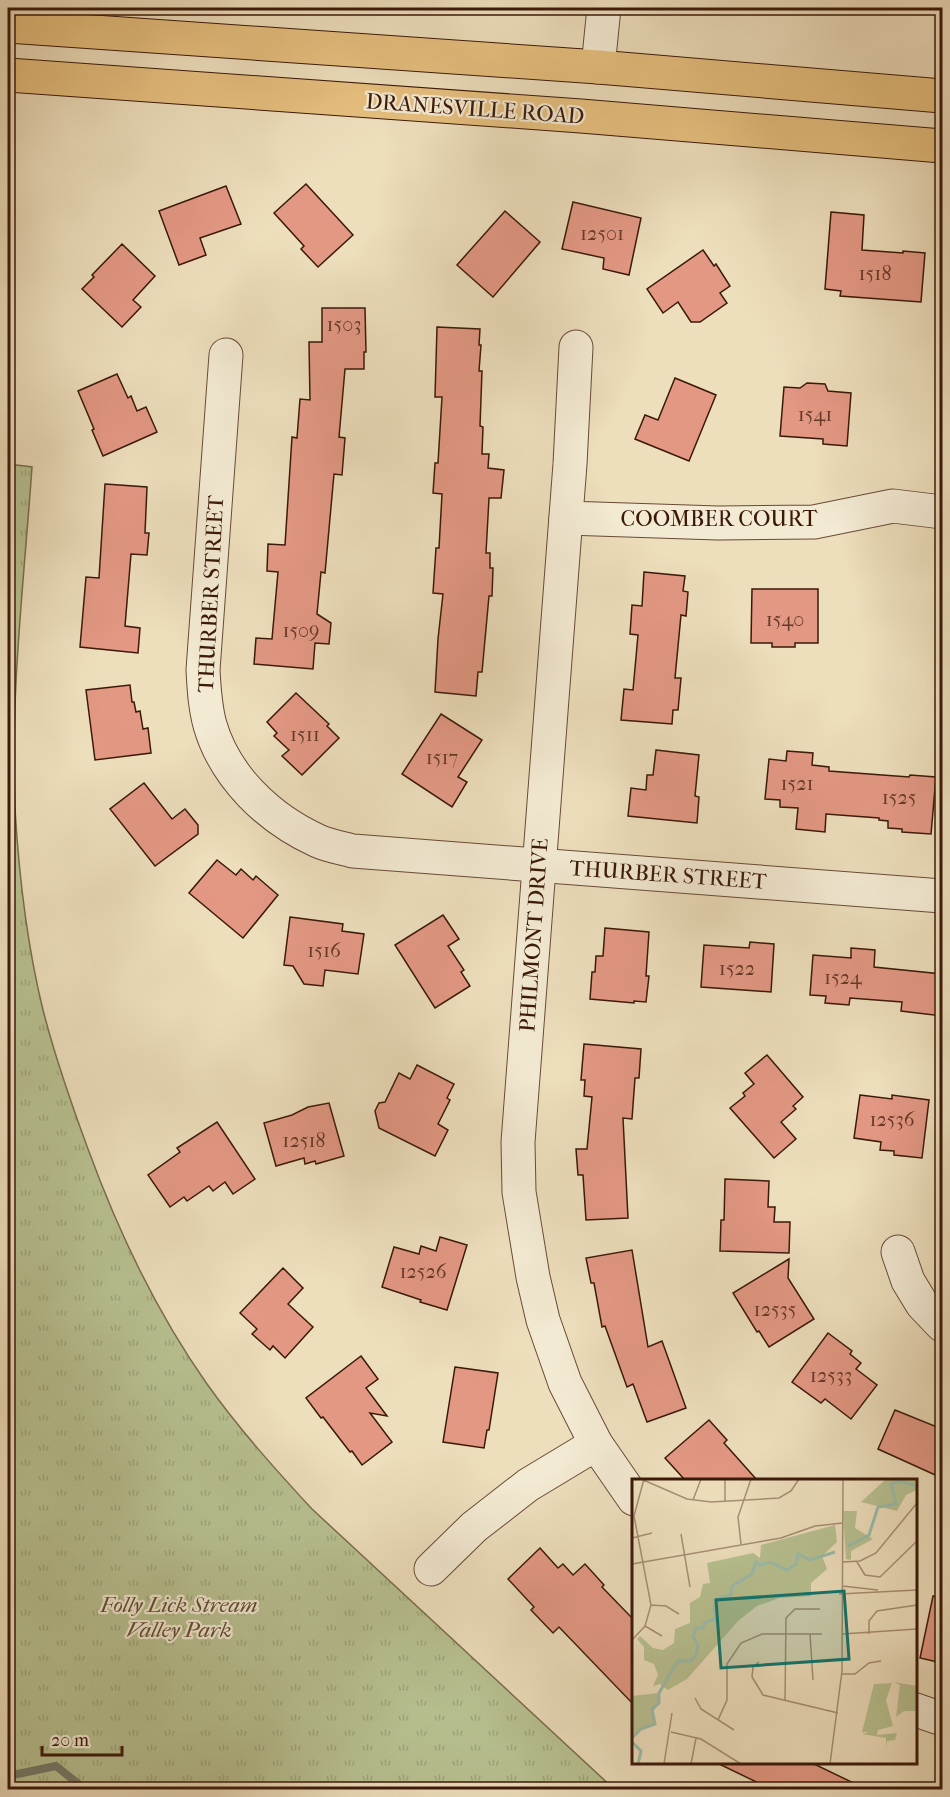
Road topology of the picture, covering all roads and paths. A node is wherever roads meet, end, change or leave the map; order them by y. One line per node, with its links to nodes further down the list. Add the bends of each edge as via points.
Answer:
1 (604, 8): 3 (street)
2 (28, 20): 3 (main road, via 154,38); 4 (main road)
3 (598, 68): 5 (main road)
4 (20, 76): 6 (main road, DRANESVILLE ROAD)
5 (942, 96)
6 (942, 146)
7 (576, 348): 10 (street, PHILMONT DRIVE)
8 (226, 355): 11 (street, THURBER STREET, via 203,670 210,727 224,758 243,786 269,811 320,842 353,851)
9 (942, 512): 10 (street, COOMBER COURT, via 893,506 814,522)
10 (566, 518): 11 (street, PHILMONT DRIVE)
11 (539, 866): 12 (street, THURBER STREET); 15 (street, PHILMONT DRIVE, via 518,1142 519,1192 543,1320 565,1383)
12 (942, 896)
13 (898, 1252): 14 (street, via 908,1281)
14 (942, 1325)
15 (596, 1444): 16 (street, PHILMONT DRIVE); 17 (street, via 528,1485 474,1527)
16 (632, 1498)
17 (431, 1569)
18 (917, 1711): 19 (street)
19 (942, 1719)

